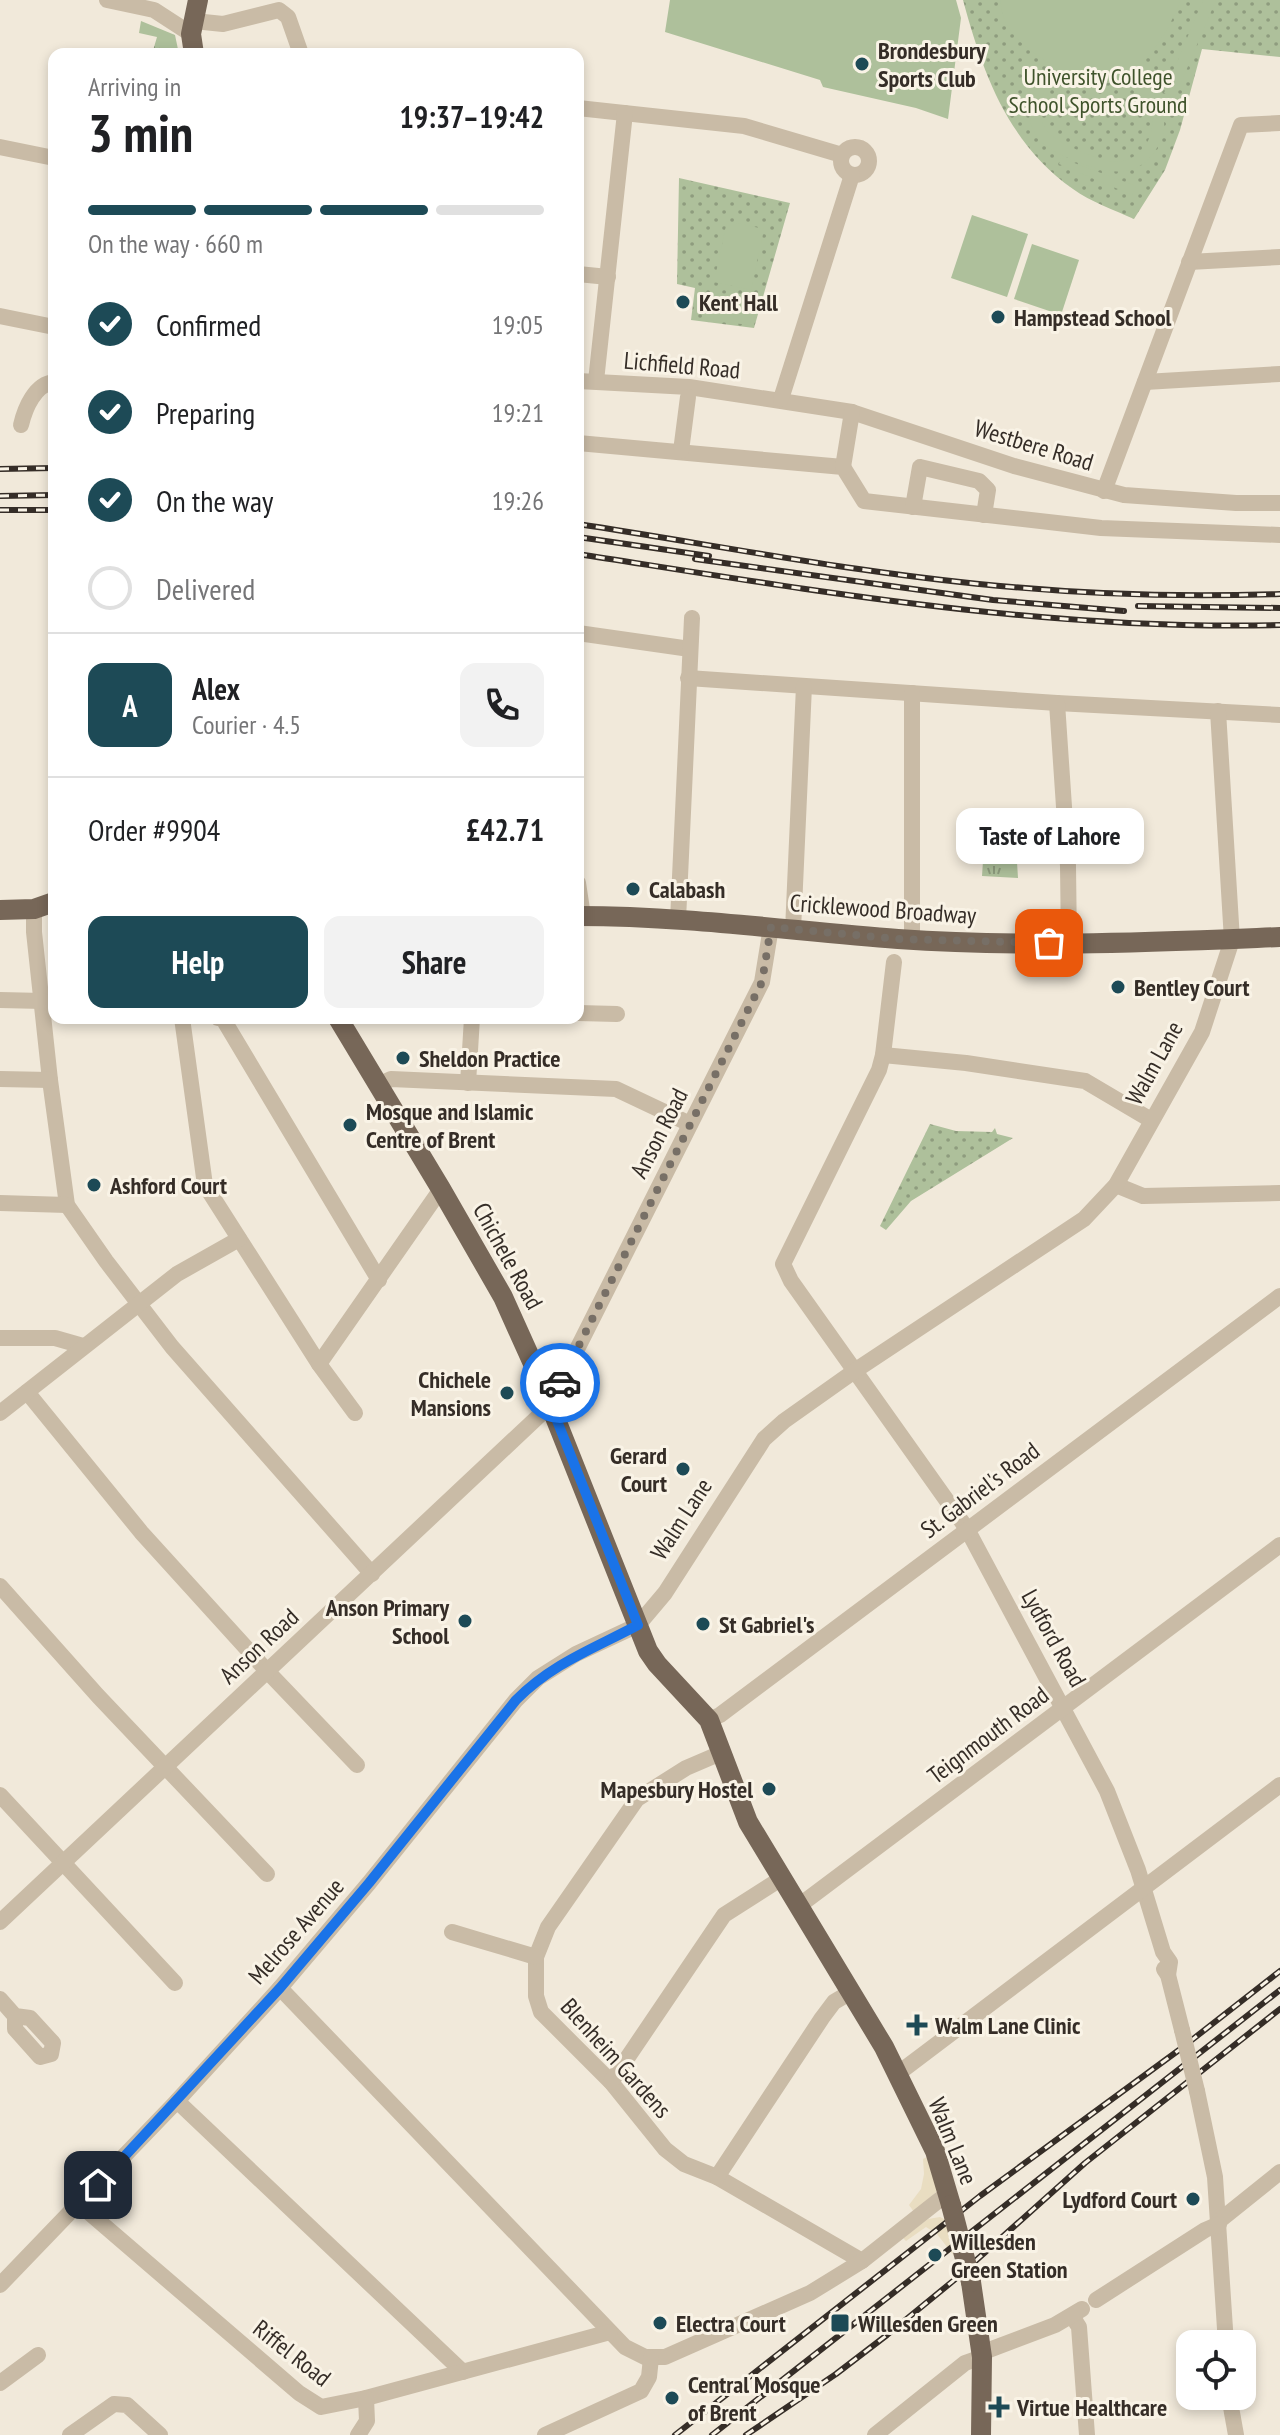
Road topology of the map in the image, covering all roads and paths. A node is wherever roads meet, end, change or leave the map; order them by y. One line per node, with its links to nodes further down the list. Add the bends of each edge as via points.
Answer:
1 (107, 0): 2 (street, via 154,10)
2 (194, 27): 3 (street, via 279,10 288,17)
3 (299, 48)
4 (584, 109): 5 (street)
5 (625, 113): 8 (street, via 744,126); 14 (street)
6 (1280, 123): 12 (street, via 1241,125)
7 (0, 147): 9 (street)
8 (842, 155): 10 (street, via 842,167); 10 (street, via 853,146 866,152 866,170)
9 (48, 157)
10 (852, 175): 23 (street)
11 (1280, 257): 12 (street)
12 (1189, 262): 20 (street)
13 (584, 275): 14 (street)
14 (608, 277): 19 (street)
15 (0, 316): 16 (street)
16 (48, 326)
17 (1280, 374): 20 (street)
18 (584, 381): 19 (street, Lichfield Road)
19 (596, 381): 23 (street, Lichfield Road)
20 (1145, 382): 29 (street)
21 (48, 383): 25 (street, via 28,402)
22 (688, 397): 27 (street)
23 (781, 399): 24 (street, Westbere Road)
24 (852, 412): 28 (street); 29 (street, Westbere Road)
25 (21, 425)
26 (584, 443): 27 (street)
27 (681, 451): 28 (street)
28 (843, 467): 32 (street, via 864,501)
29 (1104, 491): 30 (street, Westbere Road)
30 (1207, 501): 31 (street, Westbere Road); 34 (street)
31 (1280, 503)
32 (913, 507): 33 (street); 33 (street, via 920,467 979,481 988,490)
33 (984, 515): 34 (street)
34 (1203, 532): 35 (street)
35 (1280, 535)
36 (692, 618): 38 (street)
37 (584, 634): 38 (street)
38 (690, 649): 39 (street)
39 (688, 678): 40 (street); 50 (street)
40 (804, 686): 41 (street); 52 (street)
41 (912, 693): 42 (street); 54 (street)
42 (1057, 703): 43 (street); 56 (street)
43 (1218, 711): 44 (street); 55 (street)
44 (1280, 715)
45 (48, 904): 46 (main road)
46 (34, 909): 47 (main road); 48 (main road); 59 (street)
47 (0, 910)
48 (48, 914)
49 (584, 916): 50 (main road, Cricklewood Broadway)
50 (678, 920): 51 (main road, Cricklewood Broadway)
51 (771, 927): 52 (main road, Cricklewood Broadway); 72 (street, Anson Road, via 764,976)
52 (793, 930): 54 (main road, Cricklewood Broadway)
53 (1280, 937): 55 (main road, Cricklewood Broadway)
54 (912, 939): 56 (main road, Cricklewood Broadway)
55 (1232, 940): 56 (main road, Cricklewood Broadway); 71 (street, Walm Lane, via 1202,1032)
56 (1069, 944)
57 (894, 962): 66 (street)
58 (0, 1000): 59 (street)
59 (43, 1001): 68 (street)
60 (584, 1013): 61 (street)
61 (617, 1014)
62 (183, 1024): 78 (street, via 205,1185)
63 (226, 1024): 79 (street)
64 (342, 1024): 70 (main road, Chichele Road)
65 (472, 1024): 69 (street)
66 (883, 1055): 71 (street, via 1085,1081); 85 (street, Lydford Road, via 783,1264)
67 (0, 1079): 68 (street)
68 (50, 1080): 77 (street)
69 (468, 1083): 70 (street, via 391,1079); 72 (street, via 616,1089)
70 (378, 1085): 74 (main road, Chichele Road)
71 (1151, 1120): 73 (street, Walm Lane)
72 (690, 1124): 87 (street, Anson Road)
73 (1116, 1185): 75 (street, via 1143,1196); 85 (street, Walm Lane, via 1084,1219)
74 (441, 1189): 79 (street); 87 (main road, Chichele Road, via 503,1297)
75 (1280, 1193)
76 (0, 1203): 77 (street)
77 (67, 1205): 81 (street)
78 (239, 1239): 81 (street); 84 (street)
79 (379, 1280): 84 (street)
80 (1280, 1296): 90 (street, St. Gabriel's Road)
81 (139, 1303): 83 (street); 92 (street)
82 (0, 1338): 83 (street, via 55,1338)
83 (83, 1346): 86 (street)
84 (319, 1364): 89 (street)
85 (856, 1370): 90 (street, Lydford Road); 94 (street, Walm Lane, via 764,1439 665,1593)
86 (27, 1392): 88 (street); 95 (street, via 141,1532)
87 (548, 1400): 92 (street, Anson Road, via 542,1413); 94 (main road, Chichele Road)
88 (0, 1413)
89 (355, 1413)
90 (967, 1529): 96 (street, Lydford Road); 97 (street, St. Gabriel's Road)
91 (1280, 1545): 96 (street, Teignmouth Road)
92 (372, 1574): 95 (street, Anson Road)
93 (0, 1586): 100 (street)
94 (638, 1625): 97 (main road, Walm Lane, via 657,1664); 112 (street, Melrose Avenue, via 576,1654 538,1678 516,1700)
95 (268, 1672): 99 (street); 100 (street, Anson Road)
96 (1064, 1708): 106 (street, Lydford Road, via 1107,1791); 107 (street, Teignmouth Road)
97 (709, 1720): 98 (main road, Walm Lane)
98 (721, 1753): 105 (main road, Walm Lane, via 748,1822); 110 (street, Blenheim Gardens, via 637,1799 548,1927)
99 (357, 1765)
100 (165, 1767): 103 (street, Anson Road); 104 (street)
101 (1280, 1785): 106 (street)
102 (0, 1795): 103 (street)
103 (63, 1863): 108 (street, Anson Road); 111 (street)
104 (267, 1874)
105 (782, 1878): 107 (main road, Walm Lane); 117 (street, via 724,1915)
106 (1143, 1890): 116 (street); 123 (street, Lydford Road, bridge, via 1197,2091)
107 (800, 1905): 113 (main road, Walm Lane)
108 (0, 1922)
109 (452, 1932): 110 (street)
110 (536, 1957): 117 (street, Blenheim Gardens, via 541,2012)
111 (175, 1983)
112 (280, 1988): 118 (street, Melrose Avenue); 128 (street)
113 (851, 1992): 116 (main road, Walm Lane); 120 (street, via 822,2018)
114 (0, 1999): 115 (street)
115 (15, 2016)
116 (896, 2075): 121 (main road, Walm Lane, via 935,2151)
117 (611, 2082): 120 (street, Blenheim Gardens, via 665,2149 684,2164)
118 (177, 2101): 122 (street, Melrose Avenue); 132 (street)
119 (1280, 2172): 123 (street)
120 (717, 2177): 124 (street, Blenheim Gardens)
121 (950, 2199): 124 (street); 130 (main road, Walm Lane, bridge)
122 (79, 2204): 125 (street, Melrose Avenue); 134 (street, Riffel Road, via 310,2402 330,2407)
123 (1219, 2222): 126 (street); 127 (street, Lydford Road)
124 (862, 2261): 131 (street, via 810,2293 691,2348)
125 (0, 2285)
126 (1083, 2308): 130 (street); 142 (street, via 1079,2327)
127 (1225, 2330)
128 (610, 2332): 131 (street, via 630,2350); 132 (street, Riffel Road)
129 (38, 2355): 133 (street)
130 (982, 2355): 140 (street); 141 (main road, Walm Lane)
131 (651, 2358): 139 (street, via 641,2391)
132 (463, 2372): 134 (street, Riffel Road)
133 (0, 2383)
134 (366, 2398): 138 (street, via 367,2421)
135 (1232, 2410): 143 (street)
136 (70, 2435): 137 (street, via 114,2404 127,2405)
137 (160, 2435)
138 (358, 2435)
139 (545, 2435)
140 (875, 2435)
141 (981, 2435)
142 (1087, 2435)
143 (1236, 2435)

